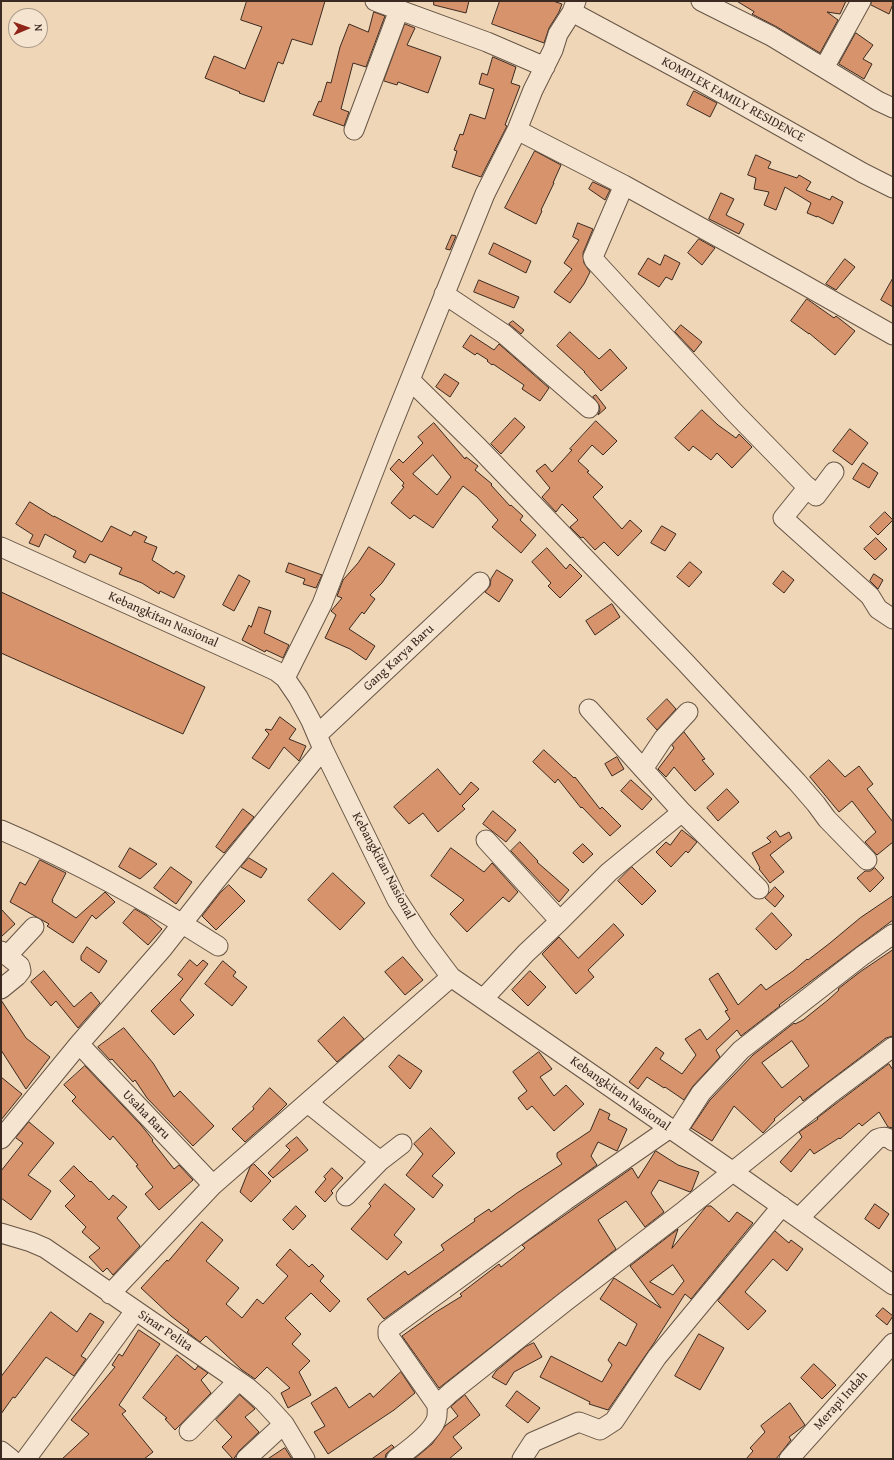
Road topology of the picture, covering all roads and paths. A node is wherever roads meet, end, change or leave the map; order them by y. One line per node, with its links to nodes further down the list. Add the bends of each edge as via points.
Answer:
1 (375, 1): 5 (street)
2 (701, 1): 7 (street, via 771,36)
3 (861, 1): 7 (street)
4 (574, 6): 6 (street, via 558,34); 12 (street, KOMPLEK FAMILY RESIDENCE, via 702,82)
5 (400, 10): 6 (street); 9 (street)
6 (545, 66): 10 (street)
7 (824, 68): 8 (street)
8 (893, 108)
9 (354, 130)
10 (517, 130): 11 (street); 13 (street, via 485,194)
11 (624, 185): 14 (street); 18 (street, via 593,257 594,260 735,413)
12 (893, 188)
13 (444, 294): 15 (street); 16 (street, via 504,334)
14 (893, 335)
15 (410, 380): 22 (street, via 322,604); 30 (street, via 685,662 797,782 826,819)
16 (589, 408)
17 (834, 472): 18 (street, via 816,496)
18 (808, 487): 21 (street, via 783,518 870,596 878,609)
19 (1, 547): 22 (street, Kebangkitan Nasional, via 263,665)
20 (480, 582): 25 (street, Gang Karya Baru, via 437,612)
21 (893, 619)
22 (285, 678): 25 (street, Kebangkitan Nasional, via 305,709)
23 (589, 709): 26 (street)
24 (688, 712): 26 (street, via 663,739)
25 (320, 742): 33 (street, Gang Karya Baru); 38 (street, Kebangkitan Nasional, via 397,900)
26 (643, 769): 27 (street)
27 (682, 812): 31 (street); 32 (street, via 609,872)
28 (1, 830): 33 (street, via 89,872)
29 (486, 840): 32 (street)
30 (867, 860)
31 (759, 889)
32 (560, 921): 40 (street)
33 (183, 923): 36 (street); 41 (street, Gang Karya Baru)
34 (34, 927): 37 (street)
35 (893, 934): 44 (street, via 741,1050 701,1093)
36 (218, 946)
37 (9, 958): 39 (street, via 21,971)
38 (451, 977): 40 (street, Kebangkitan Nasional); 43 (street)
39 (1, 989)
40 (483, 999): 44 (street, Kebangkitan Nasional)
41 (79, 1044): 45 (street, Gang Karya Baru); 50 (street, Usaha Baru)
42 (893, 1047): 49 (street)
43 (308, 1103): 48 (street); 50 (street)
44 (673, 1130): 49 (street, Kebangkitan Nasional); 60 (street, via 566,1200 388,1330 388,1335)
45 (1, 1139)
46 (893, 1141): 53 (street, via 882,1137 877,1140)
47 (402, 1144): 48 (street)
48 (380, 1161): 51 (street)
49 (732, 1171): 52 (street, Kebangkitan Nasional); 60 (street, via 566,1300)
50 (213, 1185): 56 (street)
51 (346, 1196)
52 (782, 1206): 53 (street, Kebangkitan Nasional); 69 (street, via 657,1357 614,1421 600,1430 579,1422 533,1442)
53 (799, 1218): 55 (street, Kebangkitan Nasional)
54 (1, 1233): 56 (street, Sinar Pelita, via 45,1248)
55 (893, 1285)
56 (110, 1294): 57 (street, Sinar Pelita)
57 (135, 1311): 59 (street, Sinar Pelita); 65 (street)
58 (893, 1343): 70 (street, Merapi Indah)
59 (238, 1381): 61 (street, Sinar Pelita, via 263,1401); 62 (street)
60 (437, 1405): 68 (street, via 438,1415 433,1427)
61 (284, 1424): 66 (street); 67 (street, Sinar Pelita)
62 (189, 1431)
63 (1, 1451): 64 (street)
64 (11, 1459)
65 (26, 1459)
66 (246, 1459)
67 (305, 1459)
68 (396, 1459)
69 (522, 1459)
70 (790, 1459)

